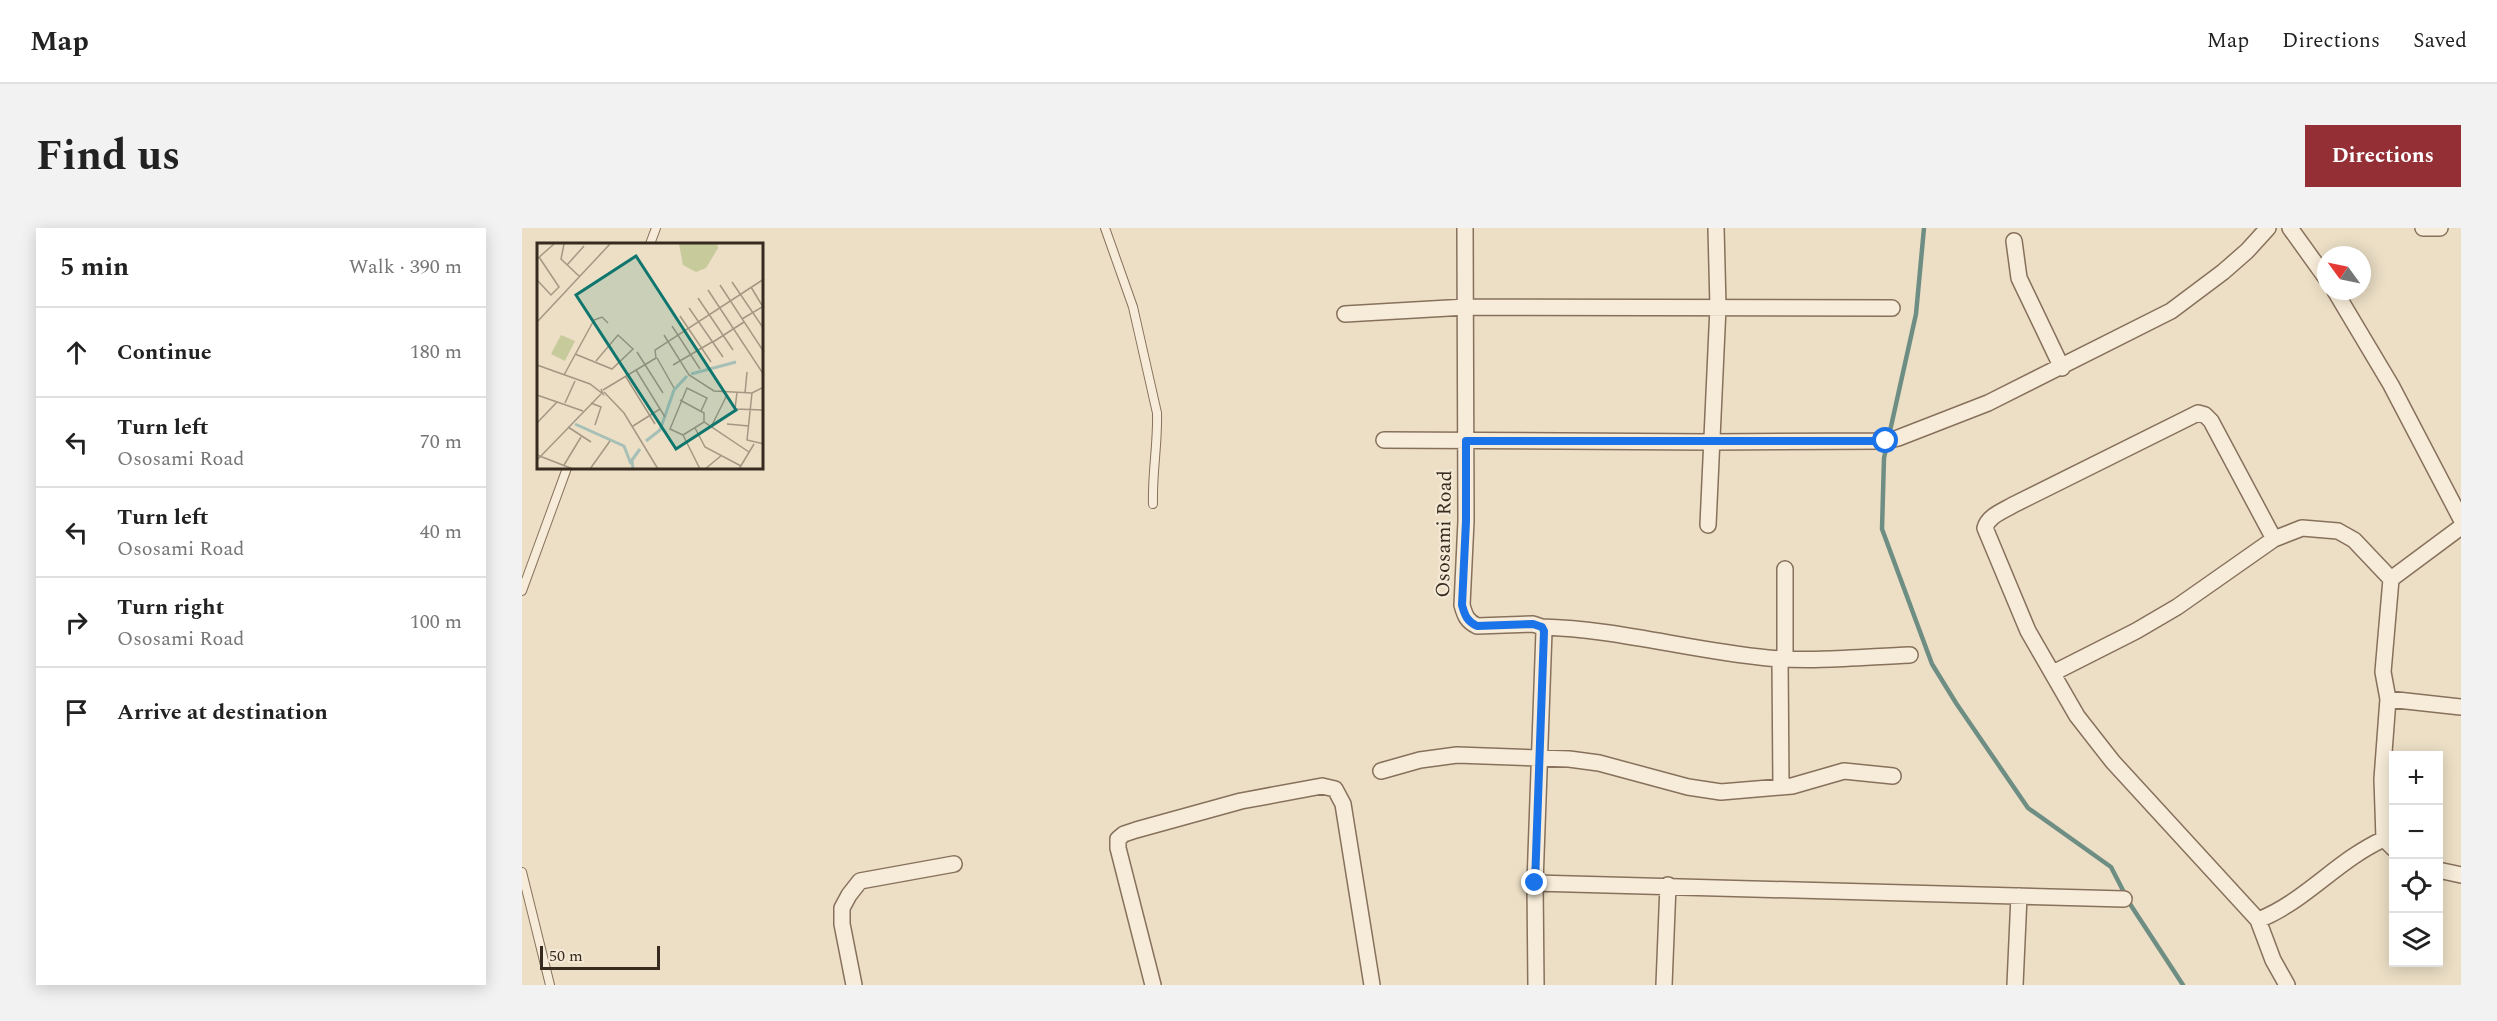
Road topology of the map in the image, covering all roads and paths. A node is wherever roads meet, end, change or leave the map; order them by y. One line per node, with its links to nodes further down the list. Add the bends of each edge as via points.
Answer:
1 (656, 228): 10 (lane)
2 (1105, 228): 22 (lane, via 1133,307 1157,413)
3 (1465, 228): 13 (street, Ososami Road)
4 (1716, 228): 14 (street)
5 (2268, 228): 17 (street, via 2223,272 2171,311)
6 (2290, 228): 11 (street)
7 (2424, 228): 8 (street)
8 (2440, 228)
9 (2014, 241): 17 (street, via 2019,278)
10 (650, 243)
11 (2317, 266)
12 (2340, 300): 23 (street, via 2391,385)
13 (1466, 307): 14 (street); 16 (street); 19 (street, Ososami Road)
14 (1718, 307): 15 (street); 20 (street)
15 (1892, 308)
16 (1345, 314)
17 (2061, 368): 20 (street, via 1988,404 1898,438)
18 (1384, 440): 19 (street)
19 (1466, 441): 20 (street); 30 (street, Ososami Road, via 1462,605 1465,616 1477,626)
20 (1711, 442): 24 (street)
21 (566, 470): 29 (lane)
22 (1153, 504)
23 (2461, 519)
24 (1708, 525)
25 (2461, 527): 28 (street)
26 (2274, 539): 28 (street, via 2302,528 2338,531 2355,540); 33 (street, via 2177,607); 33 (street, via 2211,421 2198,413 1992,517 1987,522 1986,534 2028,631)
27 (1785, 569): 32 (street)
28 (2391, 579): 34 (street, via 2383,672)
29 (522, 591)
30 (1542, 627): 32 (street, via 1606,632); 36 (street)
31 (1910, 655): 32 (street)
32 (1783, 659): 39 (street)
33 (2053, 673): 49 (street, via 2077,716 2113,762)
34 (2388, 699): 35 (street); 40 (street, via 2382,778)
35 (2461, 707)
36 (1539, 757): 37 (street, via 1457,755); 39 (street, via 1599,763 1721,792); 45 (street)
37 (1381, 771)
38 (1893, 776): 39 (street, via 1844,771)
39 (1781, 787)
40 (2389, 844): 49 (street, via 2355,854 2276,913)
41 (954, 864): 51 (street, via 860,881 842,908)
42 (2443, 871): 44 (street)
43 (522, 872): 50 (lane)
44 (2461, 875)
45 (1535, 883): 46 (street); 54 (street)
46 (1668, 885): 47 (street); 55 (street)
47 (2019, 896): 48 (street); 56 (street)
48 (2124, 899)
49 (2258, 920): 57 (street)
50 (550, 985)
51 (854, 985)
52 (1153, 985): 53 (street, via 1118,840 1136,830 1241,801 1322,786 1335,789 1343,804)
53 (1372, 985)
54 (1536, 985)
55 (1664, 985)
56 (2015, 985)
57 (2287, 985)

